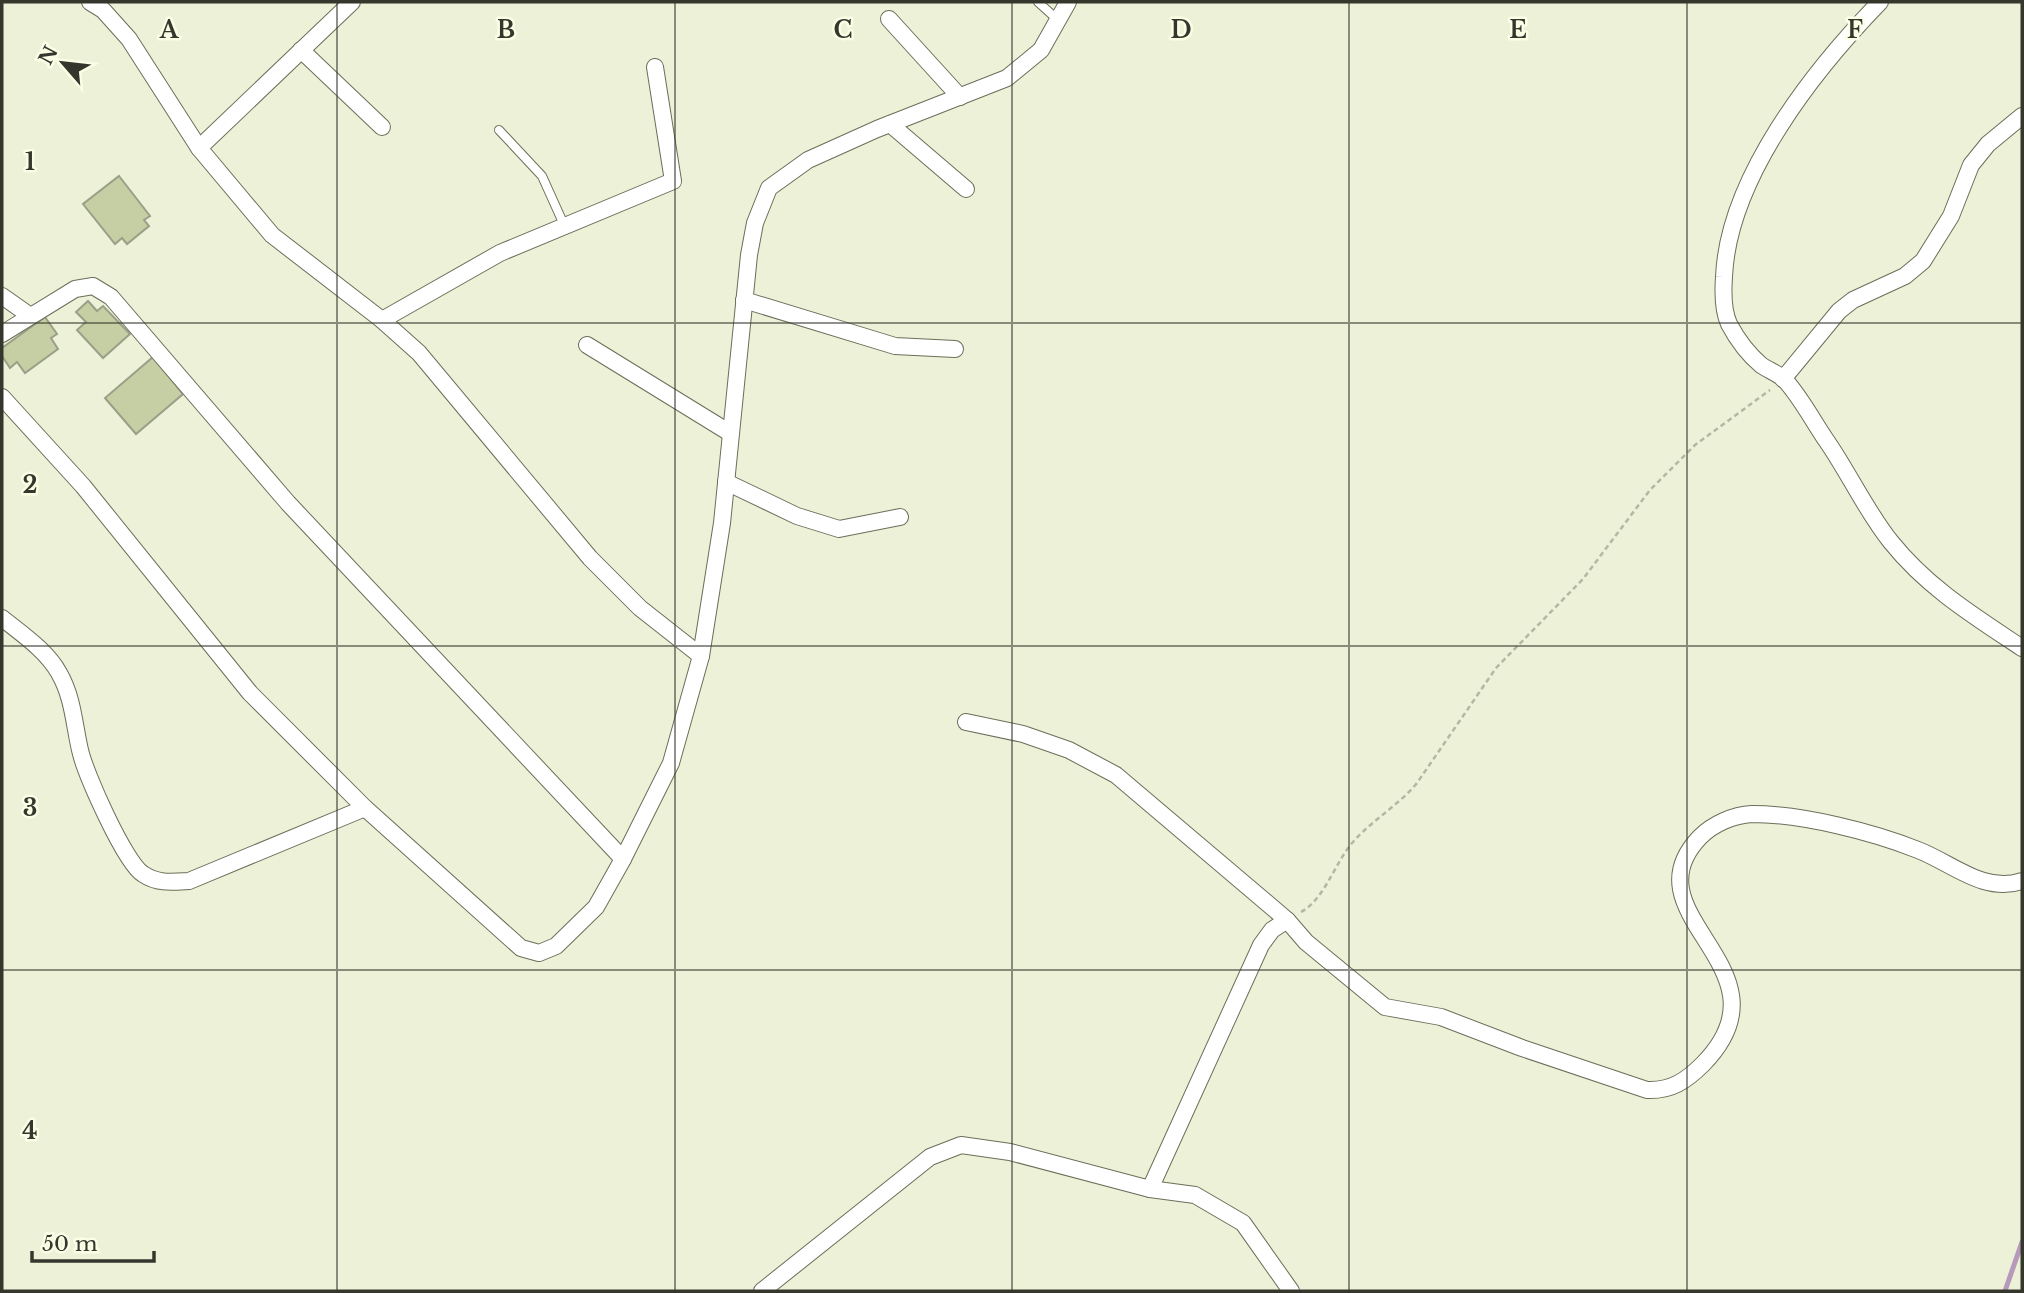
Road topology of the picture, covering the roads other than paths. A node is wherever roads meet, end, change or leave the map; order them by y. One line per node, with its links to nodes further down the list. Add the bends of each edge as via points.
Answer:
1 (93, 2): 15 (street, via 129,39)
2 (352, 2): 8 (street)
3 (1038, 2): 7 (lane)
4 (1068, 2): 7 (street)
5 (1880, 2): 25 (street, via 1811,85 1768,146 1747,185 1725,261 1728,321 1744,348)
6 (889, 19): 10 (street)
7 (1058, 20): 10 (street, via 1041,50 1007,78)
8 (301, 50): 13 (street); 15 (street)
9 (655, 68): 17 (street, via 673,181)
10 (960, 97): 12 (street)
11 (2022, 116): 25 (street, via 1971,165 1951,216 1923,261 1905,276 1839,311)
12 (890, 124): 16 (street); 19 (street, via 808,160 769,188 755,223)
13 (382, 127)
14 (499, 130): 17 (lane, via 542,176)
15 (199, 148): 21 (street, via 272,235)
16 (966, 189)
17 (565, 227): 21 (street, via 490,258)
18 (2, 296): 20 (street)
19 (744, 300): 24 (street, via 895,346); 27 (street)
20 (29, 316): 22 (street); 35 (street, via 75,289 93,286 111,297 288,503)
21 (382, 320): 32 (street, via 419,353 590,558 640,608)
22 (2, 334)
23 (587, 345): 27 (street)
24 (955, 349)
25 (1783, 379): 31 (street, via 1891,542 1942,594)
26 (2, 397): 34 (street, via 83,486 250,693)
27 (730, 433): 28 (street)
28 (726, 482): 29 (street, via 797,516 839,529); 32 (street)
29 (900, 517)
30 (2, 618): 34 (street, via 59,672 73,707 80,752 100,804 140,873 160,883 189,881)
31 (2022, 648)
32 (701, 656): 35 (street, via 671,763)
33 (966, 722): 37 (street, via 1069,750 1116,775)
34 (365, 808): 35 (street, via 521,948 539,953 556,946 596,907)
35 (623, 859)
36 (2022, 881): 37 (street, via 1993,884 1922,851 1839,827 1752,814 1714,826 1690,850 1679,883 1690,916 1731,986 1730,1027 1714,1053 1693,1074 1663,1091 1630,1085 1441,1017 1385,1007 1306,942)
37 (1287, 920): 38 (street, via 1261,945)
38 (1150, 1189): 39 (street, via 1010,1152 961,1145 930,1157); 40 (street, via 1195,1195 1243,1223)
39 (762, 1291)
40 (1291, 1291)

